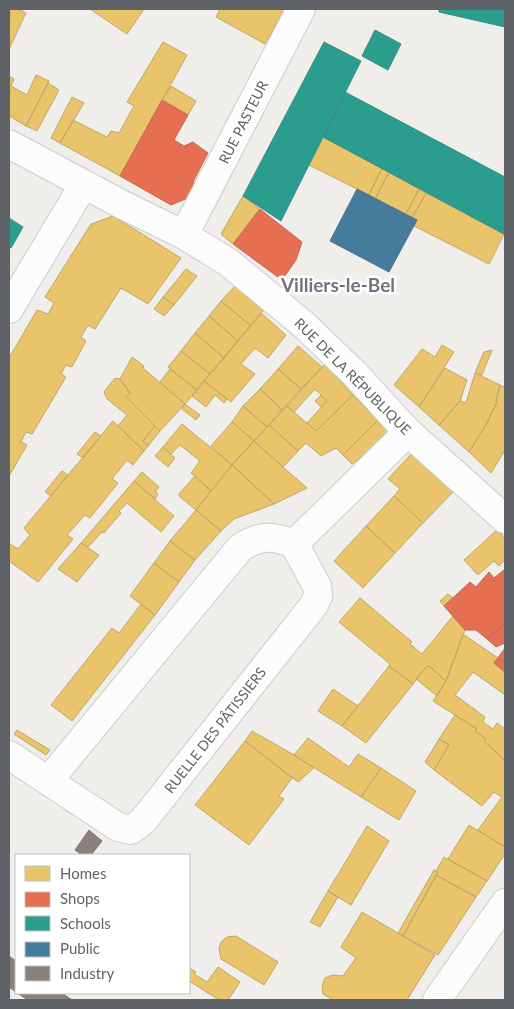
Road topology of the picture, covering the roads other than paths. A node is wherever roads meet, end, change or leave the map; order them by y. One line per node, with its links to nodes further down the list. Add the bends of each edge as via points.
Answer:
1 (301, 9): 4 (street, RUE PASTEUR)
2 (9, 144): 3 (street, RUE DE LA RÉPUBLIQUE)
3 (84, 184): 4 (street, RUE DE LA RÉPUBLIQUE); 5 (street)
4 (184, 235): 6 (street, RUE DE LA RÉPUBLIQUE, via 228,262 303,324)
5 (9, 309)
6 (408, 432): 7 (street, RUE DE LA RÉPUBLIQUE); 8 (street)
7 (505, 519)
8 (294, 544): 10 (street, via 266,537 240,548); 10 (street, RUELLE DES PÂTISSIERS, via 317,586 318,596 314,605 142,821 130,830 118,827)
9 (9, 755): 10 (street, RUELLE DES PÂTISSIERS)
10 (49, 780)
11 (505, 903): 12 (street)
12 (444, 995)

